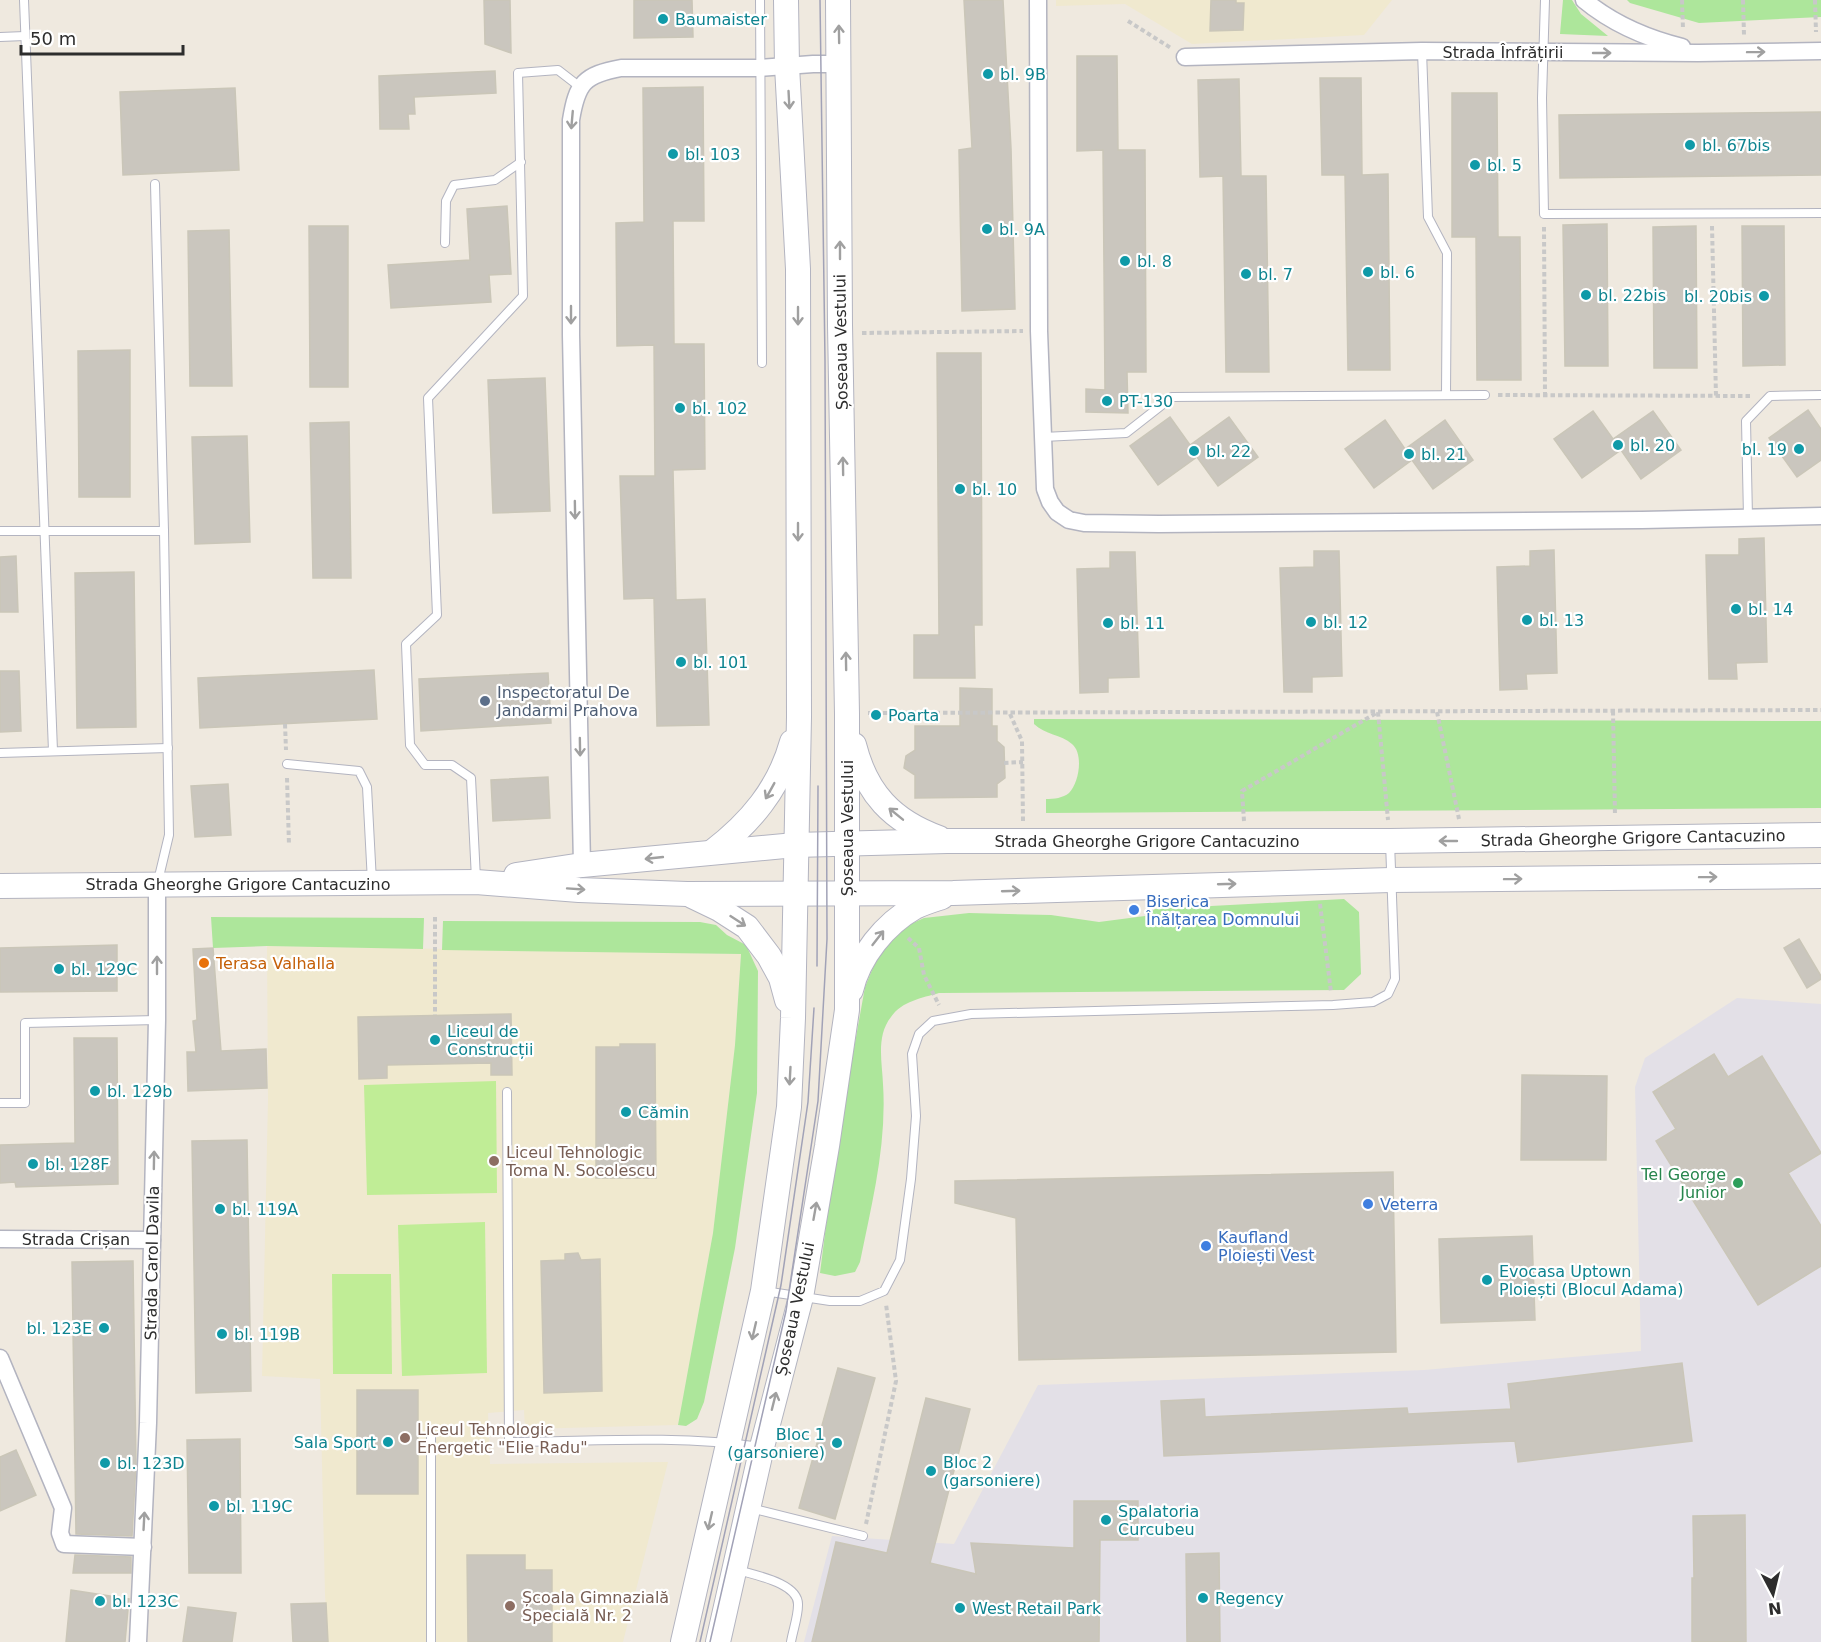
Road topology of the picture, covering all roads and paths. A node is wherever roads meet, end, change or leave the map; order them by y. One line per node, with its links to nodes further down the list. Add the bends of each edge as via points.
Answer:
1 (24, 0): 12 (lane)
2 (760, 0): 22 (lane)
3 (786, 0): 21 (main road)
4 (838, 0): 20 (main road, Șoseaua Vestului, one-way to 4)
5 (1038, 0): 30 (street)
6 (1545, 0): 17 (lane)
7 (1584, 0): 14 (street, via 1637,33)
8 (1682, 0): 14 (path)
9 (1743, 0): 18 (path)
10 (1815, 0): 16 (path)
11 (1128, 21): 19 (path)
12 (25, 36): 13 (lane); 43 (lane)
13 (0, 37)
14 (1691, 50): 17 (street, Strada Înfrățirii, one-way to 14); 18 (street, Strada Înfrățirii)
15 (1422, 51): 17 (street, Strada Înfrățirii); 19 (street, Strada Înfrățirii); 33 (lane, via 1428,218 1447,253)
16 (1819, 51): 18 (street, Strada Înfrățirii, one-way to 16)
17 (1543, 52): 27 (lane)
18 (1744, 52)
19 (1185, 57)
20 (839, 64): 21 (street); 31 (main road, Șoseaua Vestului, one-way to 20)
21 (787, 66): 22 (street); 53 (main road, one-way to 53, via 798,269)
22 (759, 68): 23 (street, via 621,68 599,73); 32 (lane)
23 (580, 87): 24 (lane, via 558,70 518,73); 72 (street, one-way to 72, via 571,120 571,311)
24 (520, 162): 29 (lane, via 495,180 454,185 446,201); 75 (lane, via 523,296 428,399 437,615 406,644 410,745 426,765 452,765 471,778)
25 (155, 184): 44 (lane)
26 (1821, 213): 28 (lane)
27 (1544, 214): 28 (lane); 35 (path)
28 (1712, 214): 37 (path)
29 (445, 243)
30 (1039, 331): 31 (path); 39 (street)
31 (841, 333): 52 (main road, Șoseaua Vestului, one-way to 31)
32 (762, 363)
33 (1446, 395): 34 (lane); 39 (lane, via 1172,397 1126,433)
34 (1485, 395): 35 (path)
35 (1545, 395): 37 (path)
36 (1821, 395): 38 (lane)
37 (1716, 396): 38 (path)
38 (1770, 396): 41 (lane, via 1746,421)
39 (1042, 437): 41 (street, via 1045,489 1050,502 1069,520 1084,523)
40 (1821, 516): 41 (street)
41 (1748, 517)
42 (0, 531): 43 (lane)
43 (43, 531): 44 (lane); 56 (lane)
44 (164, 531): 55 (lane)
45 (1210, 704): 50 (path)
46 (1821, 710): 47 (path)
47 (1613, 711): 49 (path); 62 (path)
48 (1378, 712): 49 (path); 50 (path); 65 (path); 67 (path, via 1242,791)
49 (1437, 712): 66 (path)
50 (1210, 713): 51 (path)
51 (1010, 714): 52 (path); 58 (path, via 1023,741)
52 (847, 716): 63 (main road, one-way to 52, via 905,822 877,798 858,762); 68 (main road, Șoseaua Vestului)
53 (799, 717): 70 (main road); 71 (main road, one-way to 71, via 787,759 767,798 733,836)
54 (285, 724): 60 (path)
55 (168, 748): 56 (lane); 78 (lane, via 169,835)
56 (53, 751): 57 (lane)
57 (0, 753)
58 (1023, 762): 59 (path); 64 (path)
59 (1004, 763)
60 (287, 765): 69 (path); 77 (lane, via 359,771 367,787)
61 (1821, 835): 62 (main road, Strada Gheorghe Grigore Cantacuzino)
62 (1615, 838): 66 (main road, Strada Gheorghe Grigore Cantacuzino)
63 (947, 841): 64 (main road, Strada Gheorghe Grigore Cantacuzino); 68 (main road, Strada Gheorghe Grigore Cantacuzino)
64 (1024, 841): 67 (main road, Strada Gheorghe Grigore Cantacuzino)
65 (1390, 841): 66 (main road, Strada Gheorghe Grigore Cantacuzino, one-way to 65); 67 (main road, Strada Gheorghe Grigore Cantacuzino); 74 (lane)
66 (1463, 841)
67 (1246, 842)
68 (848, 844): 70 (main road, Strada Gheorghe Grigore Cantacuzino); 81 (main road, Șoseaua Vestului)
69 (289, 845)
70 (795, 845): 71 (main road, Strada Gheorghe Grigore Cantacuzino); 80 (main road)
71 (712, 852): 72 (main road, Strada Gheorghe Grigore Cantacuzino, one-way to 72)
72 (582, 865): 75 (main road, Strada Gheorghe Grigore Cantacuzino)
73 (1821, 876): 74 (main road, Strada Gheorghe Grigore Cantacuzino, one-way to 73)
74 (1391, 880): 76 (main road, Strada Gheorghe Grigore Cantacuzino); 86 (lane, via 1395,979 1388,994 1373,1002)
75 (476, 882): 77 (main road, Strada Gheorghe Grigore Cantacuzino); 83 (main road, Strada Gheorghe Grigore Cantacuzino, one-way to 83)
76 (1317, 882): 82 (main road, Strada Gheorghe Grigore Cantacuzino, one-way to 76); 86 (path)
77 (372, 883): 78 (main road, Strada Gheorghe Grigore Cantacuzino)
78 (157, 884): 79 (main road, Strada Gheorghe Grigore Cantacuzino); 91 (street, Strada Carol Davila, one-way to 78)
79 (0, 886)
80 (795, 893): 81 (main road, Strada Gheorghe Grigore Cantacuzino); 83 (main road, Strada Gheorghe Grigore Cantacuzino); 89 (main road)
81 (847, 893): 82 (main road, Strada Gheorghe Grigore Cantacuzino); 87 (main road, Șoseaua Vestului)
82 (953, 893): 85 (main road, via 916,907)
83 (687, 894): 89 (main road, one-way to 89, via 747,927 769,956)
84 (435, 917): 88 (path)
85 (885, 930): 87 (main road, one-way to 85, via 853,981 866,954); 90 (path, via 909,938 919,948 924,975)
86 (1333, 1005): 90 (lane, via 971,1014)
87 (847, 1010): 98 (main road, Șoseaua Vestului, one-way to 87)
88 (435, 1015)
89 (793, 1018): 96 (main road, one-way to 96, via 789,1107)
90 (946, 1019): 97 (lane, via 933,1022 920,1034 912,1054 916,1116 911,1179 900,1260)
91 (156, 1020): 93 (lane, via 25,1023 25,1103); 95 (street, Strada Carol Davila, one-way to 91)
92 (507, 1092): 101 (lane, via 509,1442)
93 (0, 1104)
94 (0, 1239): 95 (street, Strada Crișan)
95 (152, 1240): 105 (street, Strada Carol Davila, one-way to 95)
96 (763, 1291): 98 (lane); 101 (main road, one-way to 101)
97 (884, 1291): 98 (lane, via 860,1301); 104 (path, via 896,1382)
98 (801, 1297): 102 (main road, Șoseaua Vestului, one-way to 98)
99 (1, 1364): 105 (street, via 63,1508 60,1533 64,1544)
100 (431, 1435): 108 (lane)
101 (728, 1442): 102 (lane); 109 (main road, one-way to 109)
102 (762, 1448): 103 (main road, Șoseaua Vestului)
103 (748, 1508): 104 (lane); 106 (main road, Șoseaua Vestului)
104 (863, 1536)
105 (143, 1547): 107 (street, Strada Carol Davila)
106 (734, 1568): 110 (main road, Șoseaua Vestului); 111 (lane, via 787,1586 793,1592 798,1603)
107 (138, 1642)
108 (431, 1642)
109 (683, 1642)
110 (718, 1642)
111 (791, 1642)

